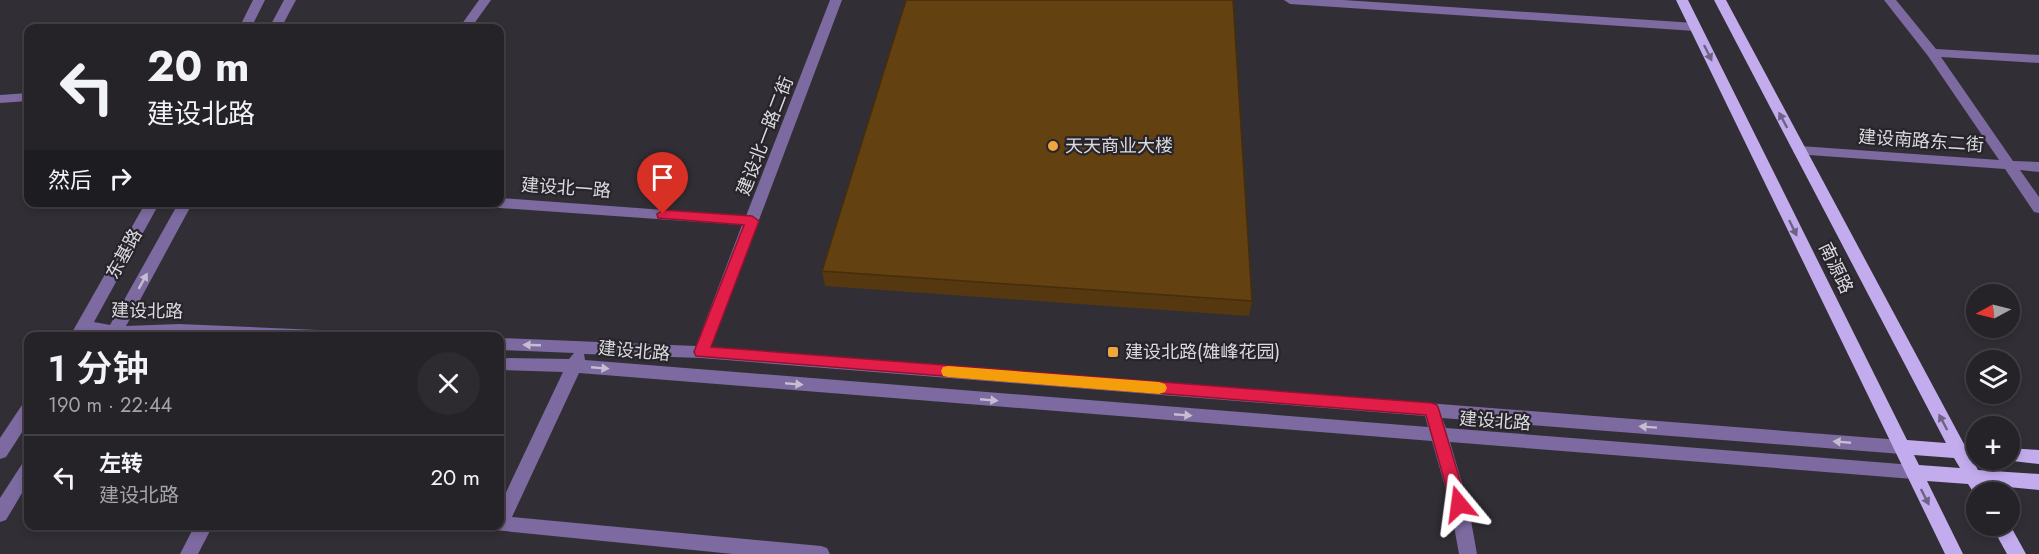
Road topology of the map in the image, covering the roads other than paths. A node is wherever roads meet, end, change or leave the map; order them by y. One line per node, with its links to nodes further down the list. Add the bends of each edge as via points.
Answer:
1 (259, 0): 11 (street)
2 (290, 0): 12 (street)
3 (485, 0): 13 (street)
4 (836, 0): 26 (street, 建设北一路二街)
5 (1290, 0): 10 (street)
6 (1505, 0): 10 (street)
7 (1682, 0): 14 (main road, 南源路)
8 (1720, 0): 19 (main road, 南源路, one-way to 8)
9 (1890, 0): 15 (street)
10 (1511, 15): 14 (street)
11 (247, 24)
12 (277, 24)
13 (468, 24)
14 (1695, 27): 39 (main road, 南源路, one-way to 39)
15 (1932, 53): 16 (street); 20 (street)
16 (2039, 59)
17 (24, 97): 18 (street)
18 (0, 99)
19 (1800, 151): 20 (street, 建设南路东二街); 40 (main road, 南源路, one-way to 19)
20 (2008, 165): 21 (street, 建设南路东二街); 25 (street)
21 (2039, 168)
22 (504, 203): 26 (street, 建设北一路)
23 (150, 207): 27 (street, 东基路)
24 (183, 207): 28 (street, 东基路, one-way to 24)
25 (2039, 208)
26 (752, 221): 33 (street, 建设北一路二街)
27 (81, 331)
28 (114, 332)
29 (146, 332): 30 (street, 建设北路)
30 (225, 332)
31 (504, 344): 32 (street, 建设北路, one-way to 31)
32 (583, 347): 33 (street, 建设北路); 35 (street)
33 (701, 352): 36 (street, 建设北路)
34 (504, 364): 35 (street, 建设北路)
35 (574, 366): 38 (street, 建设北路, one-way to 38); 52 (street)
36 (1432, 410): 38 (street); 39 (street, 建设北路, one-way to 36)
37 (24, 416): 42 (street)
38 (1439, 436): 45 (street, 建设北路); 58 (street, via 1459,504)
39 (1900, 447): 40 (main road); 45 (main road, 南源路)
40 (1958, 451): 41 (main road); 48 (main road, 南源路)
41 (1966, 451)
42 (0, 452)
43 (2020, 456): 44 (main road)
44 (2039, 457)
45 (1913, 472): 47 (main road); 59 (main road, 南源路, one-way to 59)
46 (24, 475): 51 (street)
47 (1966, 482)
48 (1976, 482)
49 (2039, 482): 50 (main road)
50 (2020, 483)
51 (0, 514)
52 (504, 515)
53 (504, 524): 57 (street)
54 (201, 530): 56 (street)
55 (2006, 536): 60 (main road)
56 (189, 554)
57 (821, 554)
58 (1468, 554)
59 (1954, 554)
60 (2016, 554)

